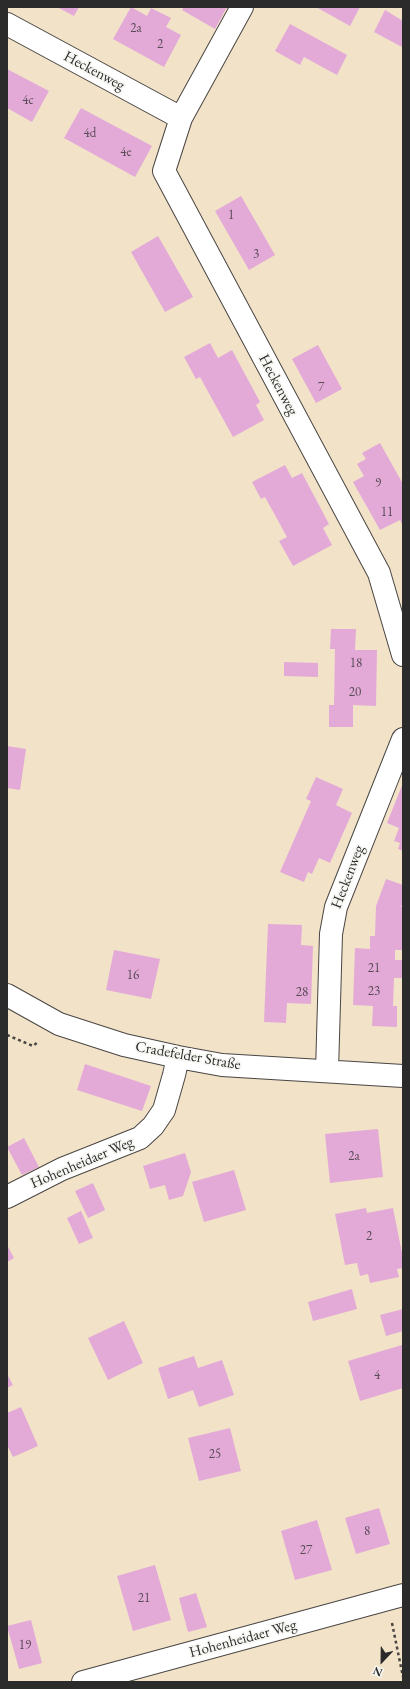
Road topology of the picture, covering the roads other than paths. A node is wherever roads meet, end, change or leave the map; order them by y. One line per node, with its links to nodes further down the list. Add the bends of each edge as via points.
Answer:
1 (242, 7): 3 (street, Heckenweg)
2 (7, 24): 3 (street, Heckenweg)
3 (181, 118): 4 (street, Heckenweg, via 164,171 379,574)
4 (403, 655)
5 (403, 739): 8 (street, Heckenweg, via 336,907 331,934)
6 (7, 995): 7 (street, Cradefelder Straße, via 59,1024 124,1045)
7 (178, 1057): 8 (street, Cradefelder Straße, via 222,1065); 10 (street, Hohenheidaer Weg, via 164,1110 140,1138 62,1169)
8 (327, 1071): 9 (street, Cradefelder Straße)
9 (403, 1076)
10 (7, 1197)
11 (395, 1598): 12 (street, Hohenheidaer Weg)
12 (83, 1682)

